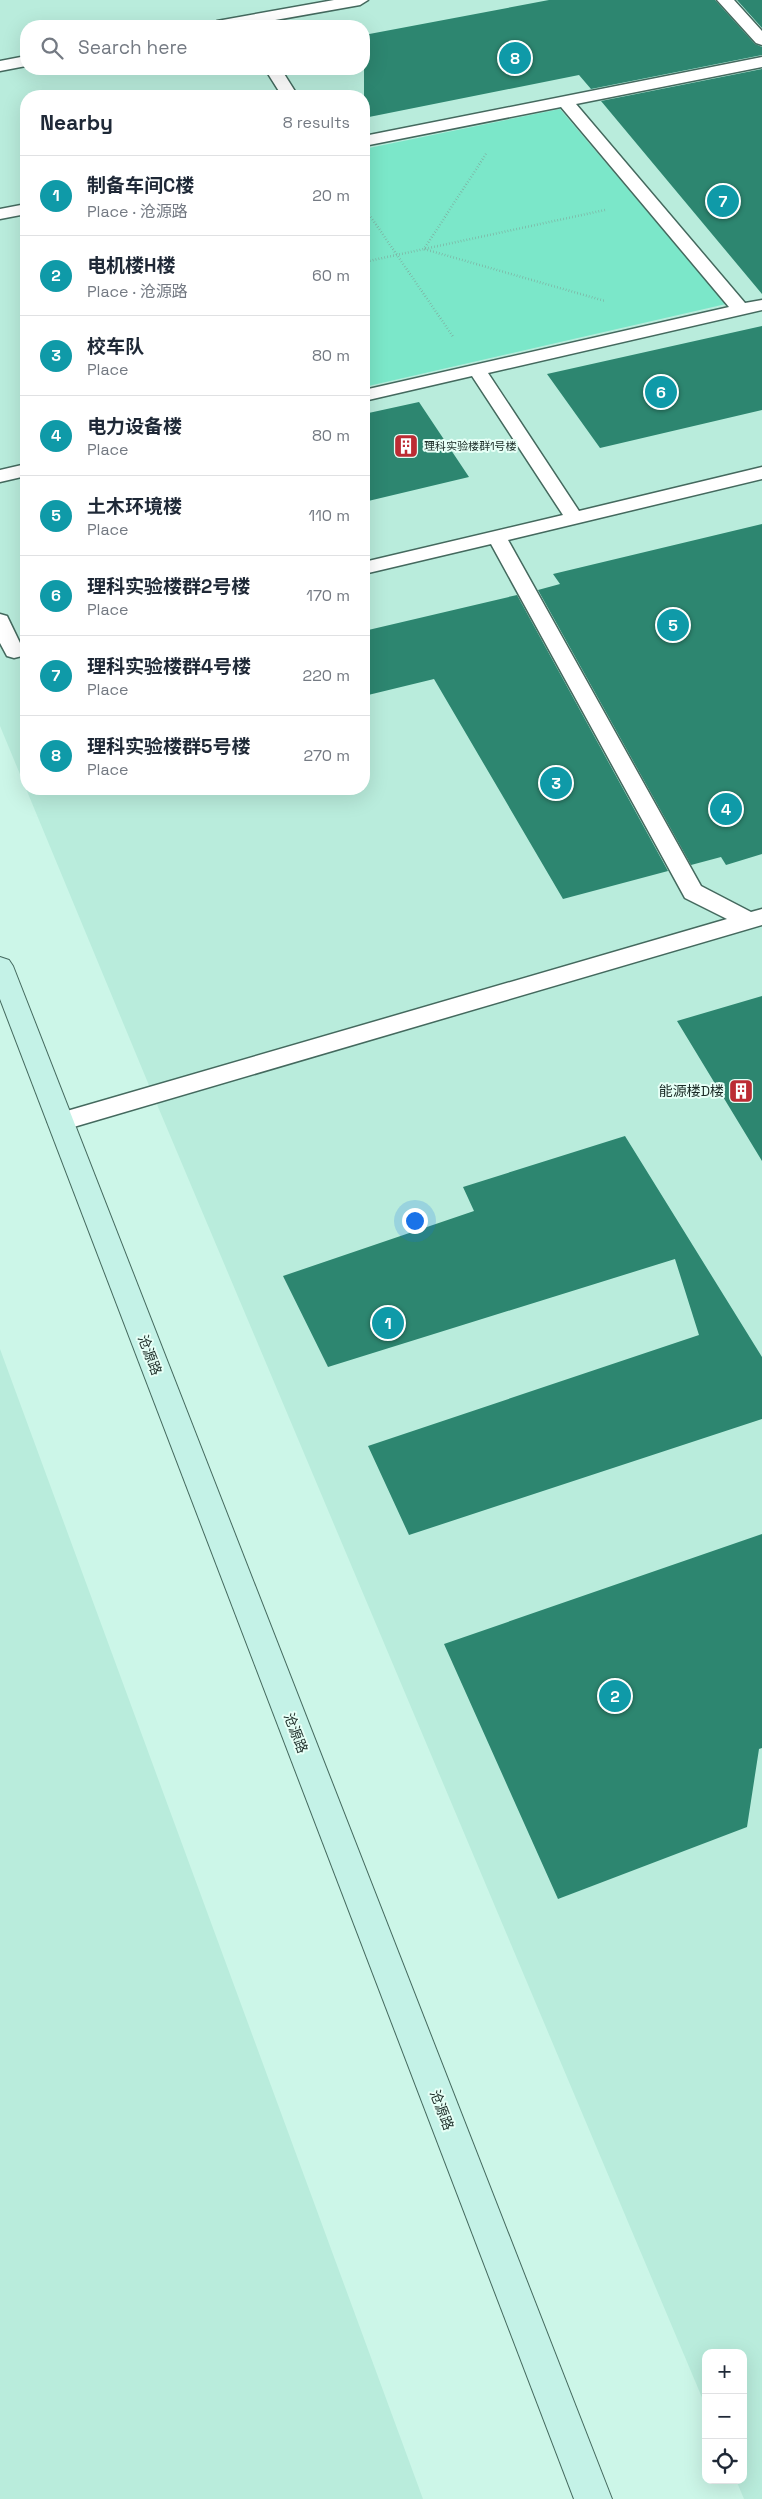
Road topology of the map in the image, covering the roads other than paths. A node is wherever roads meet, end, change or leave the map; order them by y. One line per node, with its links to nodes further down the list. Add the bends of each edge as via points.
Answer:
1 (360, 0): 3 (lane)
2 (725, 0): 4 (lane)
3 (263, 20)
4 (762, 40)
5 (20, 62): 7 (lane)
6 (762, 62): 10 (lane)
7 (0, 66)
8 (277, 75): 9 (lane)
9 (286, 90)
10 (565, 101): 11 (lane); 15 (lane)
11 (370, 141)
12 (20, 210): 13 (lane)
13 (0, 214)
14 (762, 305): 15 (lane)
15 (741, 310): 16 (lane)
16 (476, 369): 17 (lane); 21 (lane)
17 (370, 394)
18 (20, 471): 20 (lane)
19 (762, 473): 21 (lane)
20 (0, 476)
21 (574, 517): 22 (lane)
22 (496, 536): 23 (lane); 26 (lane, via 693,892)
23 (370, 567)
24 (0, 621): 25 (lane, via 14,651)
25 (20, 650)
26 (756, 919): 28 (lane)
27 (0, 966): 28 (street, 沧源路)
28 (60, 1122): 29 (street, 沧源路)
29 (593, 2499)

